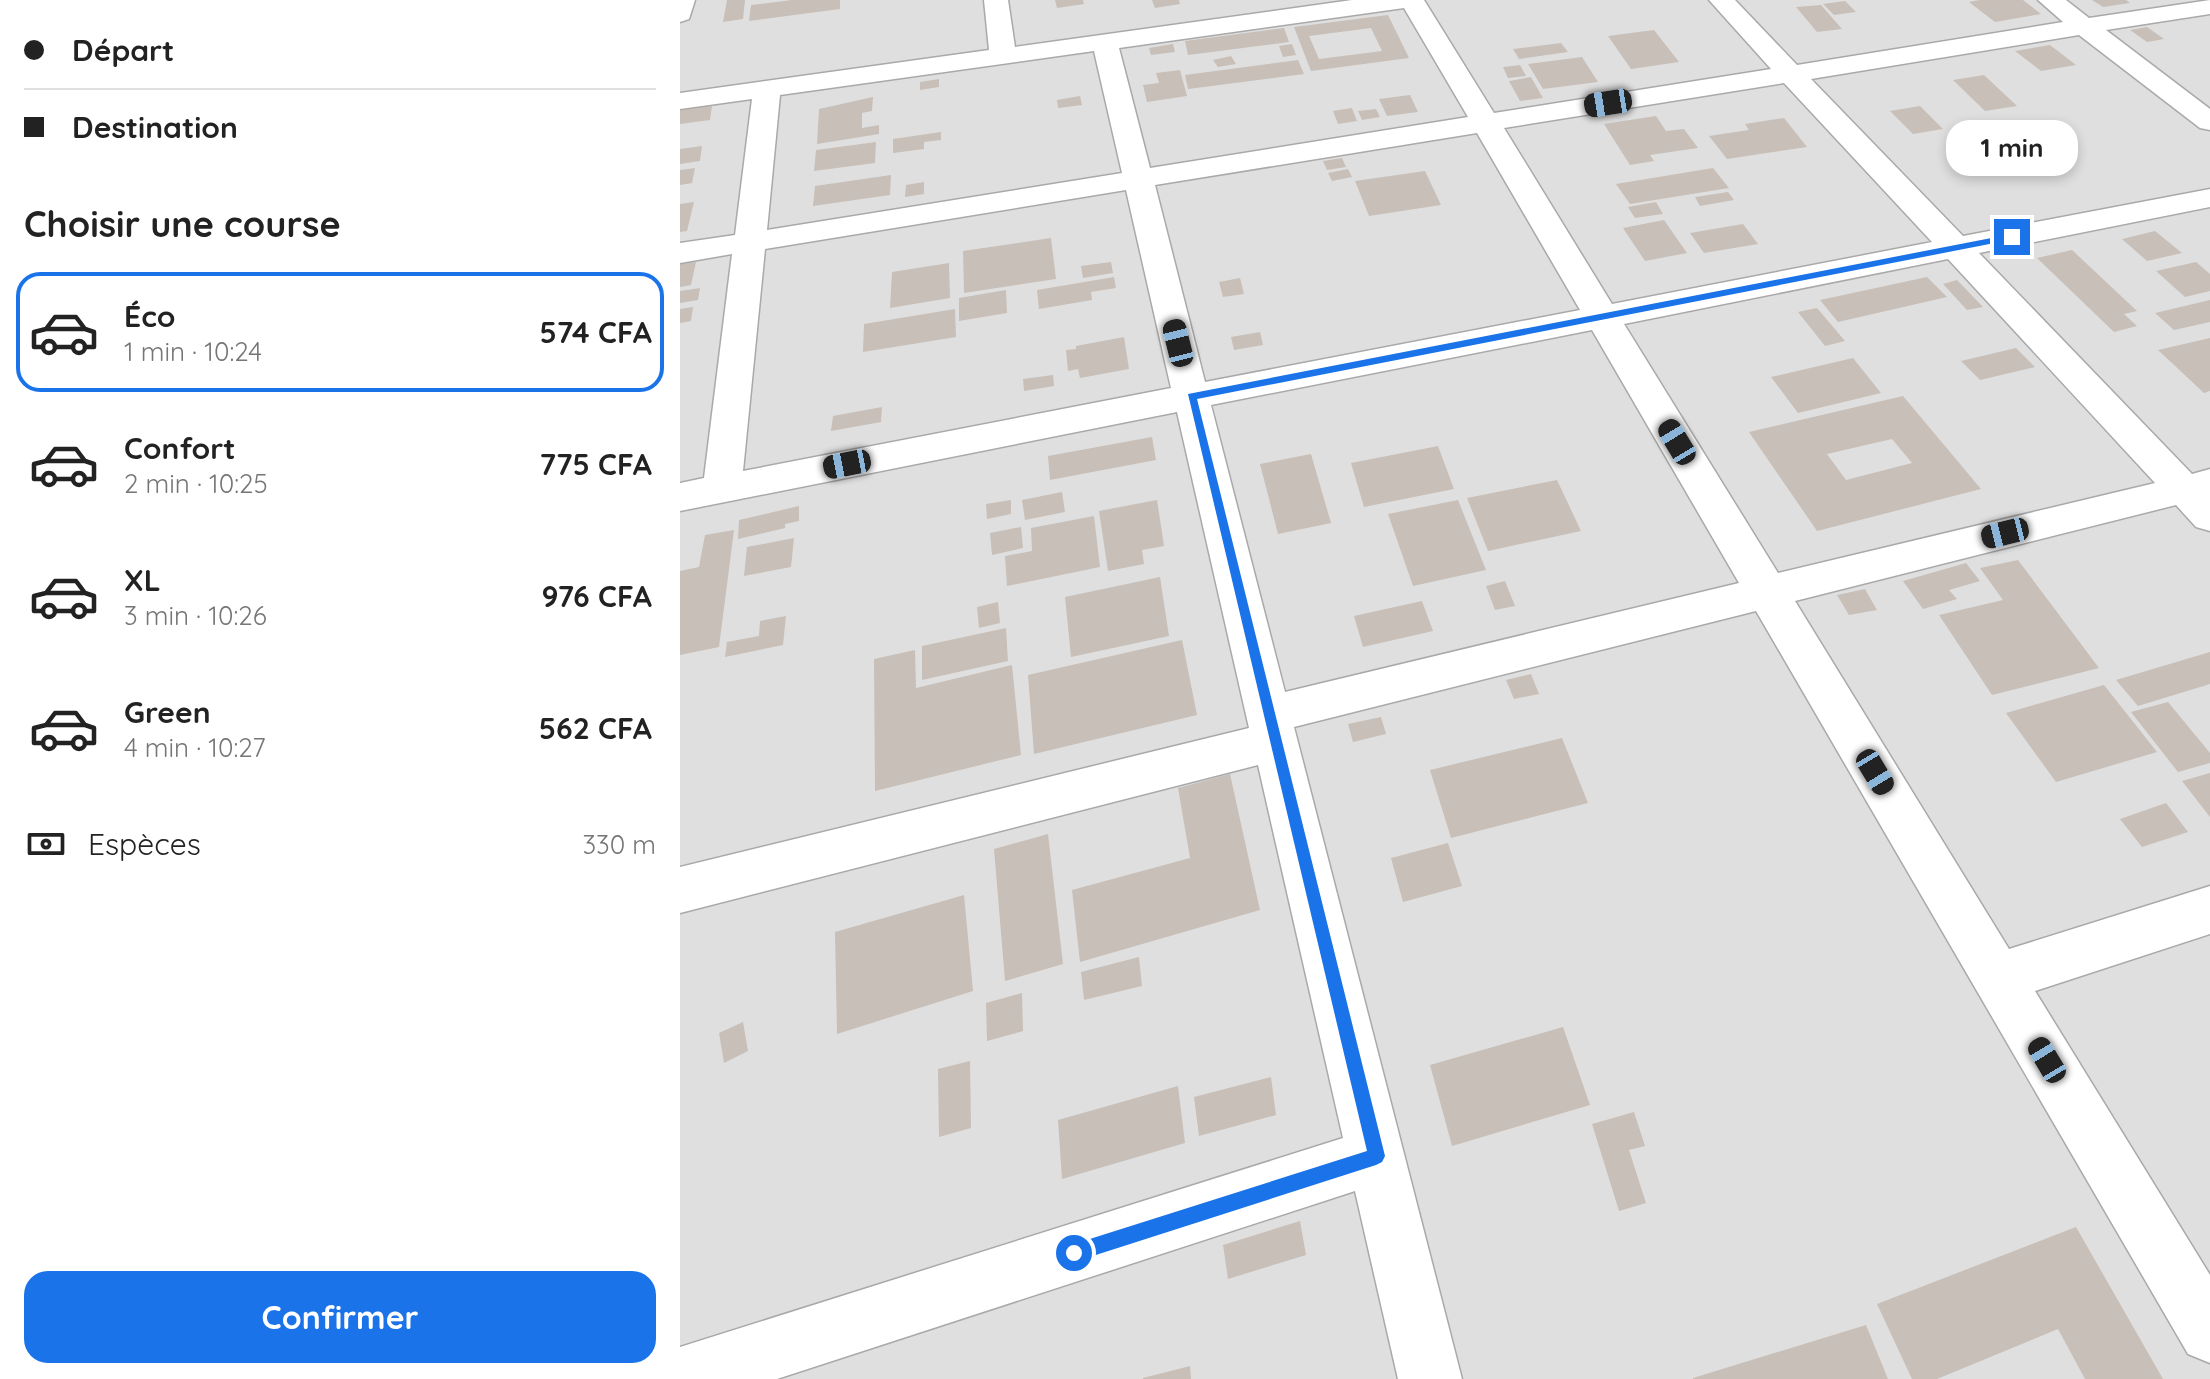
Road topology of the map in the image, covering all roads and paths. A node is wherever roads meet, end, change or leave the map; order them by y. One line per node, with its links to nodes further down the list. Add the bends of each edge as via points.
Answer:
1 (683, 0): 8 (street)
2 (996, 0): 11 (street)
3 (1406, 0): 10 (street)
4 (1412, 0): 16 (street)
5 (1721, 0): 12 (street)
6 (2050, 0): 9 (street)
7 (2210, 6): 9 (street)
8 (680, 14)
9 (2085, 26): 12 (street); 15 (street)
10 (1105, 42): 11 (street); 17 (street)
11 (1003, 56): 13 (street)
12 (1791, 74): 16 (street); 20 (street)
13 (767, 89): 14 (street); 19 (street)
14 (680, 101)
15 (2210, 122)
16 (1486, 123): 17 (street); 22 (street)
17 (1139, 179): 19 (street); 23 (street)
18 (2210, 198): 20 (street)
19 (749, 242): 21 (street); 24 (street)
20 (1955, 248): 22 (street); 26 (street)
21 (680, 253)
22 (1602, 317): 23 (street); 27 (street)
23 (1191, 397): 24 (street); 28 (street)
24 (722, 489): 25 (street)
25 (680, 497)
26 (2201, 497): 27 (street)
27 (1767, 592): 28 (street); 31 (street)
28 (1272, 728): 29 (street); 32 (street)
29 (680, 890)
30 (2210, 910): 31 (street)
31 (1998, 978): 33 (street)
32 (1376, 1156): 34 (street); 35 (street)
33 (2210, 1332)
34 (680, 1379)
35 (1430, 1379)

